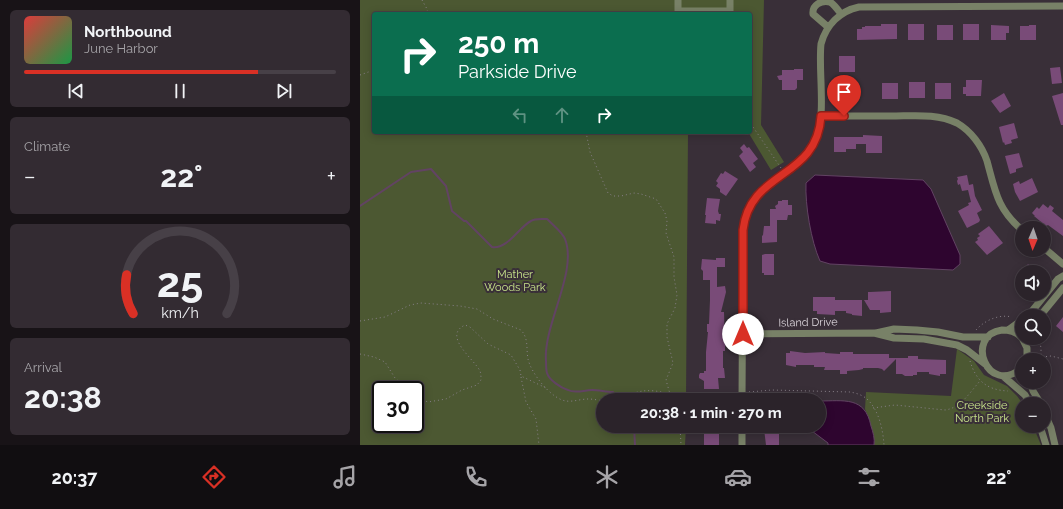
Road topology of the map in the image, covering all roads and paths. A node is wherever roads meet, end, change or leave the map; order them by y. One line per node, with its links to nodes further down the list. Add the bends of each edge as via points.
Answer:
1 (422, 0): 5 (path)
2 (678, 0): 6 (street)
3 (730, 0): 6 (street, via 730,11)
4 (1063, 6): 7 (street, via 866,6 853,8)
5 (428, 12)
6 (678, 12)
7 (842, 14): 8 (street); 8 (street, via 830,2 818,2 814,6 813,14)
8 (828, 27): 11 (street, via 820,50)
9 (372, 71): 10 (path)
10 (360, 75)
11 (821, 116): 15 (street, via 934,116 958,124 980,145 999,202); 29 (street, via 818,135 808,153 800,163 761,191 747,212 743,230)
12 (752, 126): 14 (path)
13 (586, 134): 50 (path, via 590,152 608,193 613,196 634,193 656,199 665,213 666,233 674,257 677,295 675,308 667,324 673,363 666,380)
14 (782, 170)
15 (1015, 223)
16 (1051, 254): 17 (street)
17 (1063, 264)
18 (1063, 276): 20 (street)
19 (1063, 288): 21 (street)
20 (1034, 309)
21 (1046, 309)
22 (1015, 318): 28 (path, via 1003,316 990,320)
23 (360, 321): 45 (path, via 385,317 410,305 421,303 477,309 525,334 531,368)
24 (1015, 323): 25 (street)
25 (1008, 330): 26 (street); 30 (street, via 1001,330)
26 (1015, 332)
27 (874, 333): 29 (street, Island Drive); 30 (street, Island Drive, via 894,329 938,332 964,337); 39 (street, Island Drive, via 894,338 924,339 957,345)
28 (973, 333)
29 (743, 334): 47 (street)
30 (988, 337): 39 (street, via 982,350)
31 (1026, 345): 33 (street)
32 (1029, 345): 33 (street)
33 (1028, 348): 34 (street)
34 (1028, 353)
35 (360, 354): 43 (path, via 385,362)
36 (1051, 356): 38 (path)
37 (969, 358): 44 (path, via 974,374)
38 (1063, 359)
39 (985, 364): 42 (street, Island Drive, via 990,370)
40 (1015, 373): 42 (street)
41 (520, 376): 45 (path); 53 (path, via 520,370 510,355 488,344 465,325 457,333 458,342 481,372 481,380 446,399 428,402); 60 (path, via 526,402 536,419)
42 (1003, 376): 52 (street, Island Drive)
43 (398, 381)
44 (980, 381): 46 (path, via 991,388); 55 (path, via 953,409 895,405)
45 (547, 388): 54 (path, via 564,400)
46 (1012, 390)
47 (742, 392): 51 (path); 55 (path, via 850,392 867,399)
48 (632, 393): 49 (path, via 642,390)
49 (666, 393)
50 (670, 393)
51 (735, 393)
52 (1025, 397)
53 (424, 400)
54 (596, 400)
55 (873, 408): 63 (path, via 880,421)
56 (1051, 428): 65 (street)
57 (680, 433): 61 (path)
58 (742, 433): 62 (street)
59 (1042, 433): 64 (street)
60 (539, 445)
61 (681, 445)
62 (742, 445)
63 (884, 445)
64 (1046, 445)
65 (1055, 445)

